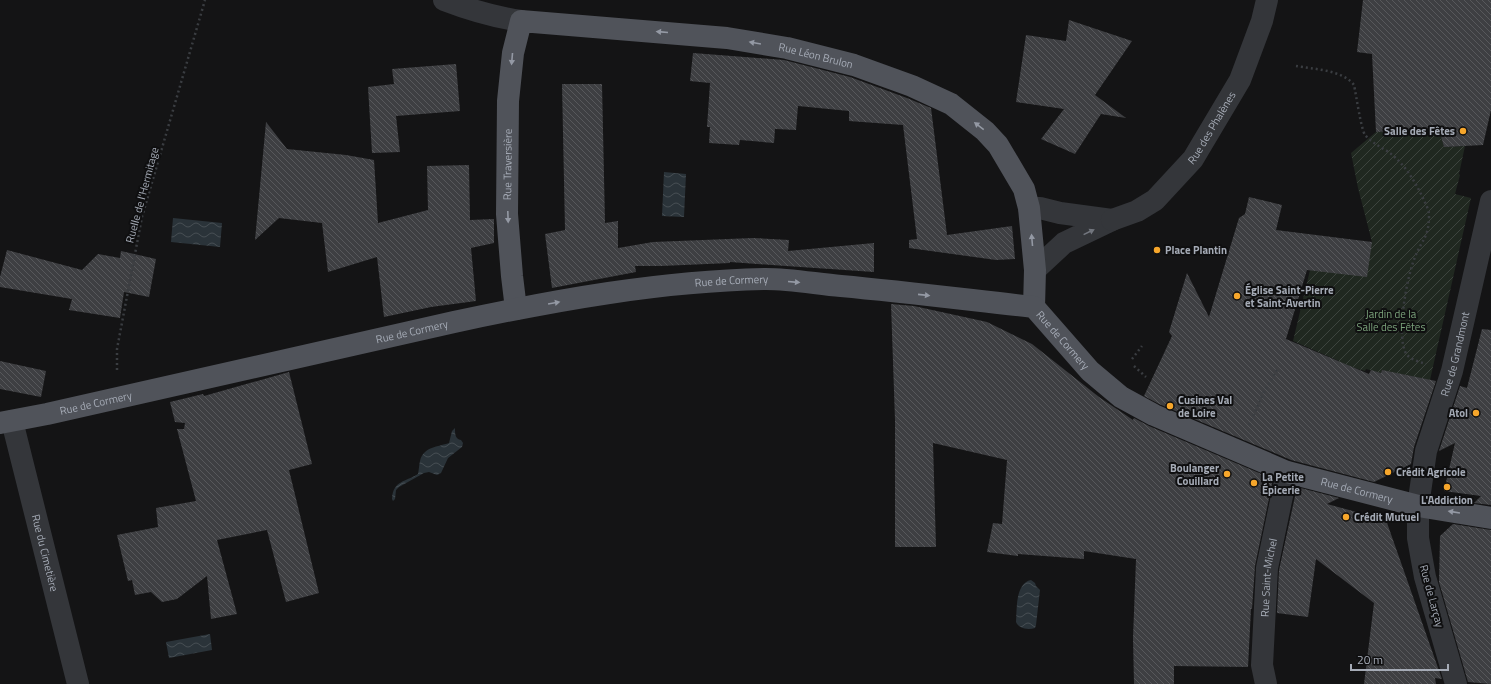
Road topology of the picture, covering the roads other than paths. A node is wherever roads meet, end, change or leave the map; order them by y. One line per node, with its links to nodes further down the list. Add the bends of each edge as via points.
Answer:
1 (444, 0): 3 (street, Rue Léon Brulon, via 476,12)
2 (1267, 0): 6 (street, Rue des Phalènes, via 1240,80 1193,159 1155,200 1137,211)
3 (521, 21): 5 (main road, Rue Léon Brulon, one-way to 3, via 1024,189 1012,168 985,131 951,104 912,86 854,65 787,48 727,38); 9 (main road, Rue Traversière, one-way to 9, via 513,52 508,101 507,214)
4 (1491, 201): 12 (street, Rue de Grandmont, via 1452,371 1426,451)
5 (1030, 208): 6 (street, Rue des Phalènes); 7 (main road, Rue Léon Brulon, one-way to 5)
6 (1112, 220): 7 (street, Rue des Phalènes, one-way to 6, via 1064,243)
7 (1035, 270): 8 (main road, Rue Léon Brulon)
8 (1034, 307): 9 (main road, Rue de Cormery, one-way to 8, via 685,283 768,279); 11 (main road, Rue de Cormery, via 1090,371 1121,397 1154,415)
9 (516, 309): 10 (main road, Rue de Cormery)
10 (6, 422): 14 (street, Rue du Cimetière)
11 (1286, 472): 12 (main road, Rue de Cormery); 15 (street, Rue Saint-Michel, via 1267,568 1262,665)
12 (1418, 506): 13 (main road, Rue de Cormery, one-way to 12); 16 (street, Rue de Larçay, via 1418,538 1425,577)
13 (1491, 518)
14 (78, 684)
15 (1266, 684)
16 (1456, 684)

